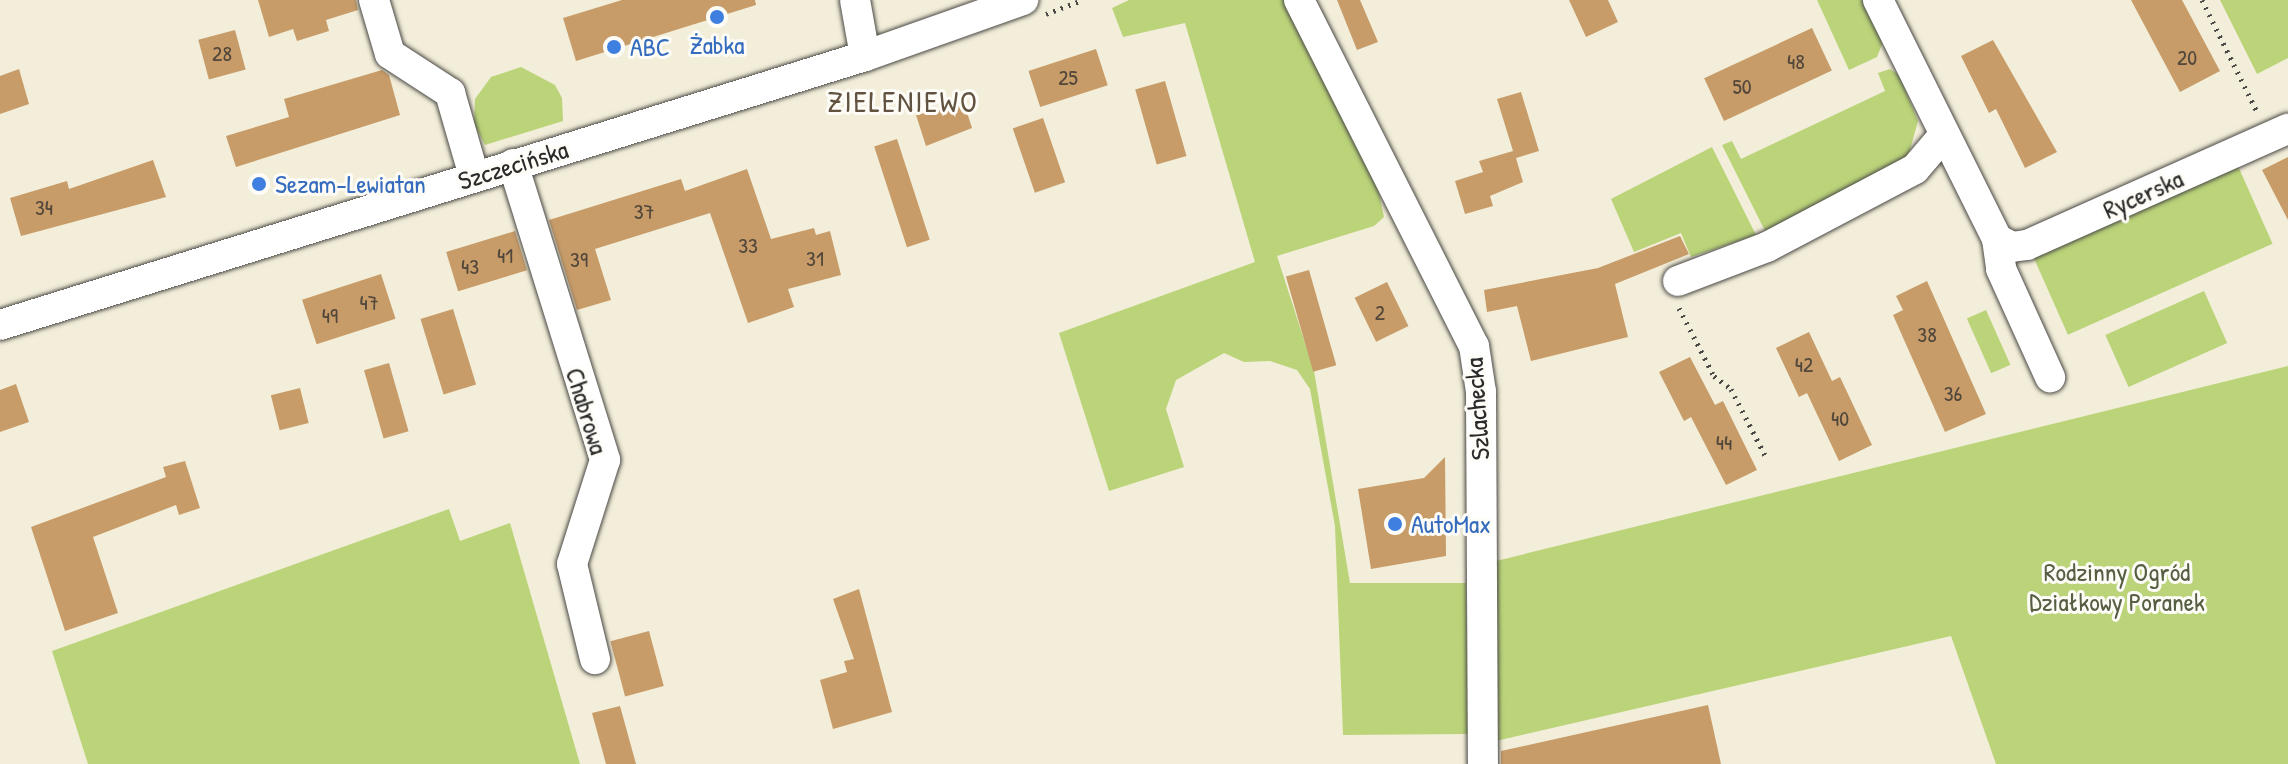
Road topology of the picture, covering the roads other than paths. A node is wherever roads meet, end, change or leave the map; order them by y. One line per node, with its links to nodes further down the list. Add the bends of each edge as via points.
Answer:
1 (374, 0): 10 (street, via 390,54 450,93)
2 (855, 0): 6 (street)
3 (1023, 0): 6 (street, Szczecińska)
4 (1299, 0): 16 (street, Szlachecka, via 1474,346 1481,392)
5 (1878, 0): 8 (street)
6 (865, 56): 9 (street, Szczecińska)
7 (2279, 133): 11 (street, Rycerska, via 2027,245 2012,247)
8 (1944, 135): 11 (street); 12 (street, via 1915,169 1767,247)
9 (513, 164): 10 (street, Szczecińska); 15 (street, Chabrowa, via 605,460 572,564)
10 (474, 176): 13 (street, Szczecińska)
11 (1997, 239): 14 (street, via 2001,269)
12 (1678, 281)
13 (0, 325)
14 (2050, 377)
15 (595, 659)
16 (1483, 764)

